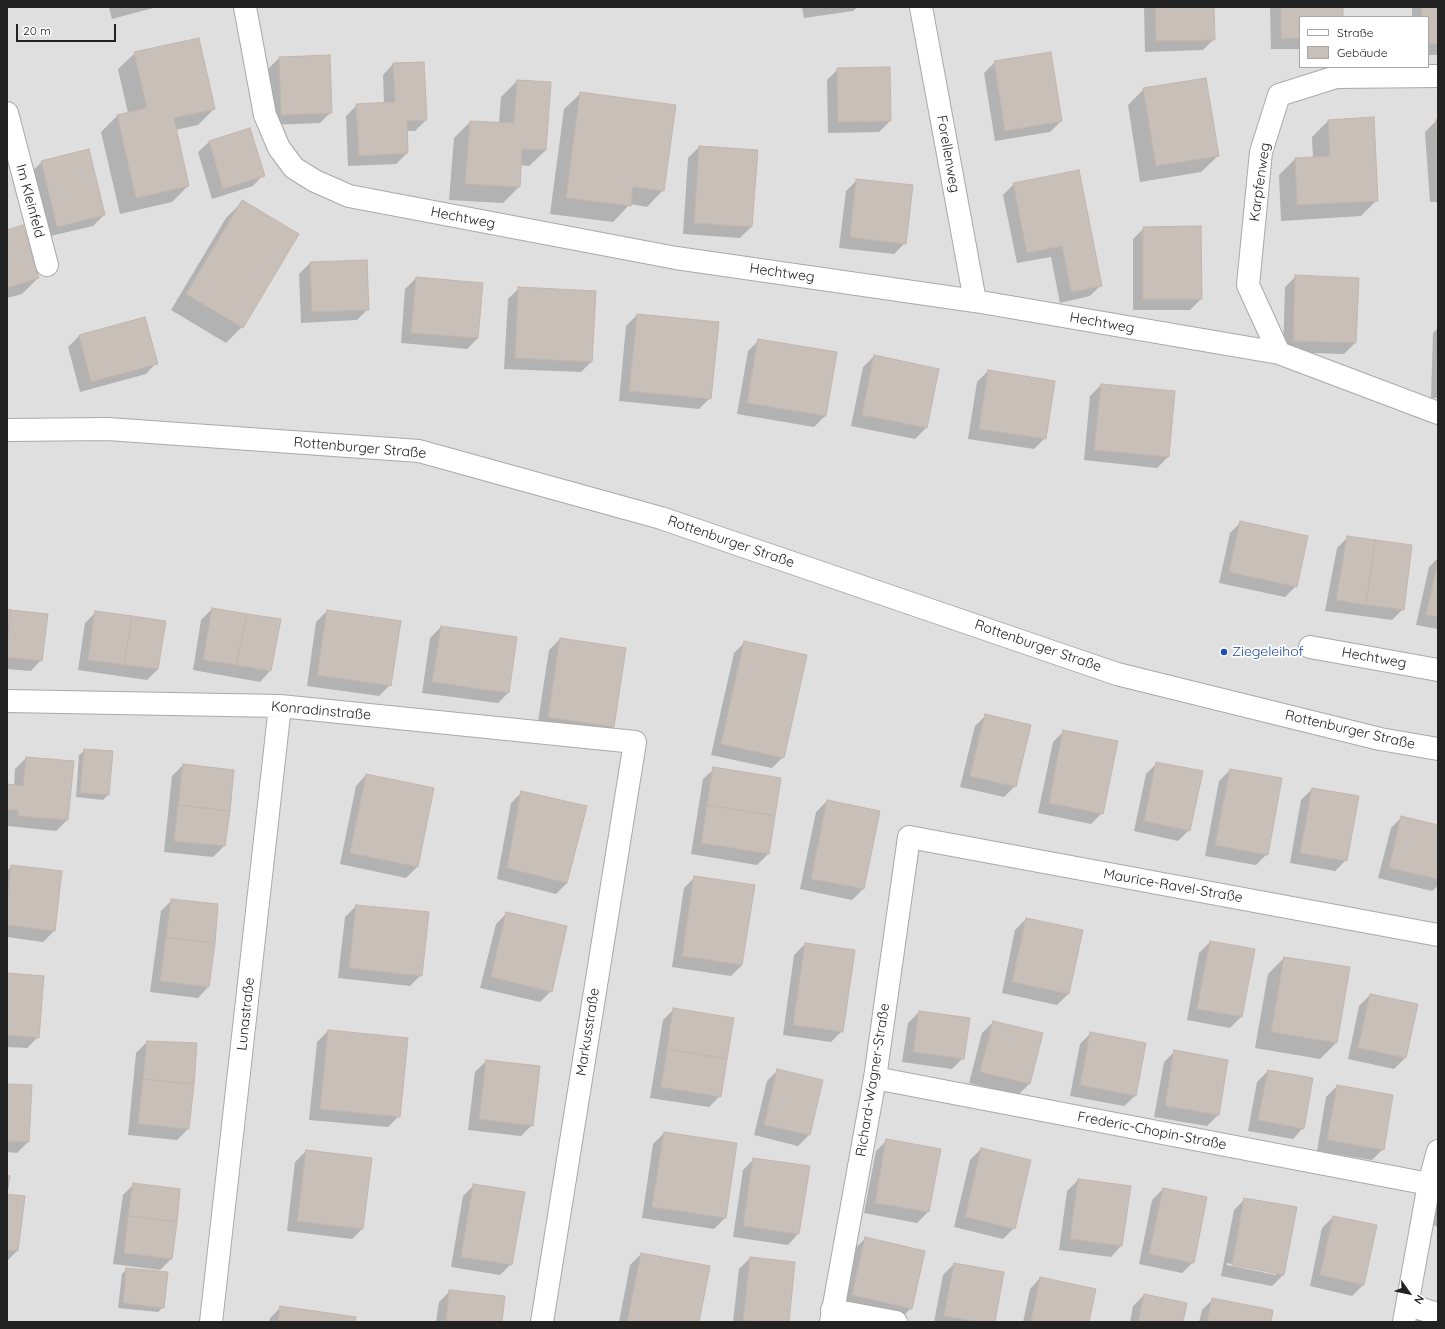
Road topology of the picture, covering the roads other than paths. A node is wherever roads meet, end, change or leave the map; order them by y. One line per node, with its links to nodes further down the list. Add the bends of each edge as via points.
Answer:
1 (245, 7): 6 (street, Hechtweg, via 265,115 279,148 294,168 315,181 349,196 676,258)
2 (921, 7): 6 (street, Forellenweg)
3 (1438, 76): 7 (street, Karpfenweg, via 1336,77 1279,95 1261,152 1248,285)
4 (7, 113): 5 (street, Im Kleinfeld)
5 (47, 265)
6 (975, 301): 7 (street, Hechtweg)
7 (1279, 353): 8 (street, Hechtweg)
8 (1438, 413)
9 (7, 430): 15 (street, Rottenburger Straße, via 108,429 418,451 661,518 1117,674 1380,739)
10 (1310, 647): 11 (street, Hechtweg)
11 (1438, 670)
12 (7, 701): 13 (street, Konradinstraße)
13 (280, 706): 14 (street, Konradinstraße); 24 (street, Lunastraße)
14 (634, 742): 25 (street, Markusstraße)
15 (1438, 749)
16 (909, 837): 17 (street, Maurice-Ravel-Straße); 18 (street, Richard-Wagner-Straße)
17 (1438, 935)
18 (875, 1078): 20 (street, Frederic-Chopin-Straße); 23 (street, Richard-Wagner-Straße)
19 (1438, 1151): 20 (street)
20 (1429, 1184): 21 (street)
21 (1406, 1313): 22 (street)
22 (1438, 1314)
23 (831, 1316): 26 (street)
24 (211, 1322)
25 (542, 1322)
26 (896, 1322)

